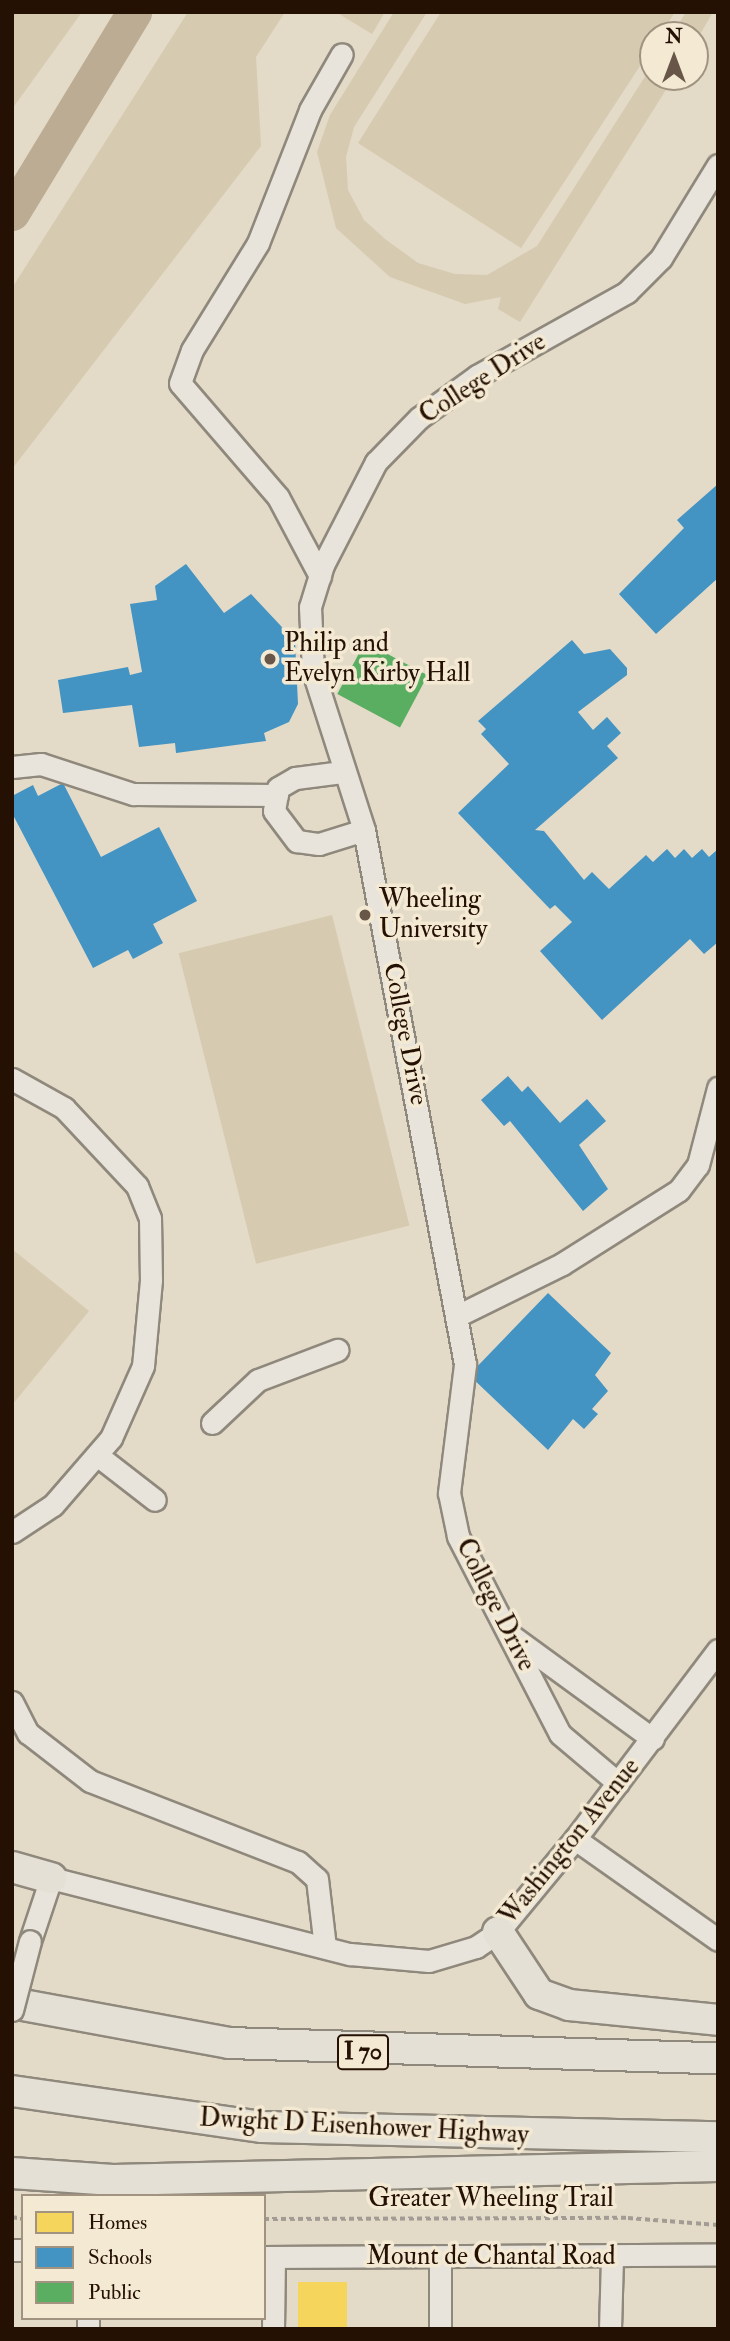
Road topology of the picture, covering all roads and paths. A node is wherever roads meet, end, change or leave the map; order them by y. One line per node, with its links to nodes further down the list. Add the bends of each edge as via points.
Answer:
1 (342, 54): 3 (street, via 310,110 258,243 192,350 180,383 278,497)
2 (718, 165): 3 (street, College Drive, via 661,258 627,292 477,376 419,418 376,462)
3 (320, 576): 5 (street, College Drive, via 310,607 313,671)
4 (12, 767): 6 (street, via 41,765 133,794)
5 (342, 772): 6 (street, via 295,778); 7 (street, College Drive)
6 (277, 795): 7 (street, via 274,811 282,830 297,841 319,844)
7 (364, 830): 10 (street, College Drive)
8 (12, 1079): 13 (street, via 64,1108 136,1186 150,1218 143,1366 111,1438)
9 (718, 1088): 10 (street, via 698,1166 679,1191 575,1258)
10 (457, 1316): 16 (street, College Drive, via 465,1364 449,1493 458,1536)
11 (337, 1350): 12 (street, via 258,1380)
12 (212, 1423)
13 (97, 1455): 14 (street); 15 (street, via 53,1505)
14 (155, 1500)
15 (12, 1532)
16 (502, 1630): 19 (street); 20 (street, College Drive, via 560,1734)
17 (718, 1650): 19 (street, Washington Avenue)
18 (12, 1702): 26 (street, via 28,1733 90,1781 298,1862 317,1879)
19 (653, 1739): 20 (street, Washington Avenue)
20 (618, 1783): 21 (street, Washington Avenue)
21 (575, 1839): 24 (street, Washington Avenue); 25 (street)
22 (12, 1867): 23 (highway)
23 (51, 1878): 26 (street, Washington Avenue); 28 (street, bridge)
24 (498, 1932): 26 (street, Washington Avenue, via 476,1947 429,1961); 29 (highway, via 539,1994 569,2005)
25 (714, 1933)
26 (325, 1947)
27 (12, 2003): 30 (highway, I 70, via 229,2043)
28 (12, 2010)
29 (718, 2020)
30 (718, 2058)
31 (12, 2091): 32 (highway, Dwight D Eisenhower Highway, via 262,2127)
32 (718, 2137)
33 (718, 2166): 34 (highway, via 113,2180)
34 (12, 2173)
35 (266, 2219): 36 (path, Greater Wheeling Trail, via 628,2218)
36 (718, 2225)
37 (718, 2255): 40 (street, Mount de Chantal Road)
38 (269, 2257): 39 (street, Mount de Chantal Road); 41 (street)
39 (440, 2257): 40 (street, Mount de Chantal Road); 42 (street)
40 (612, 2257): 43 (street)
41 (273, 2329)
42 (440, 2329)
43 (610, 2329)

